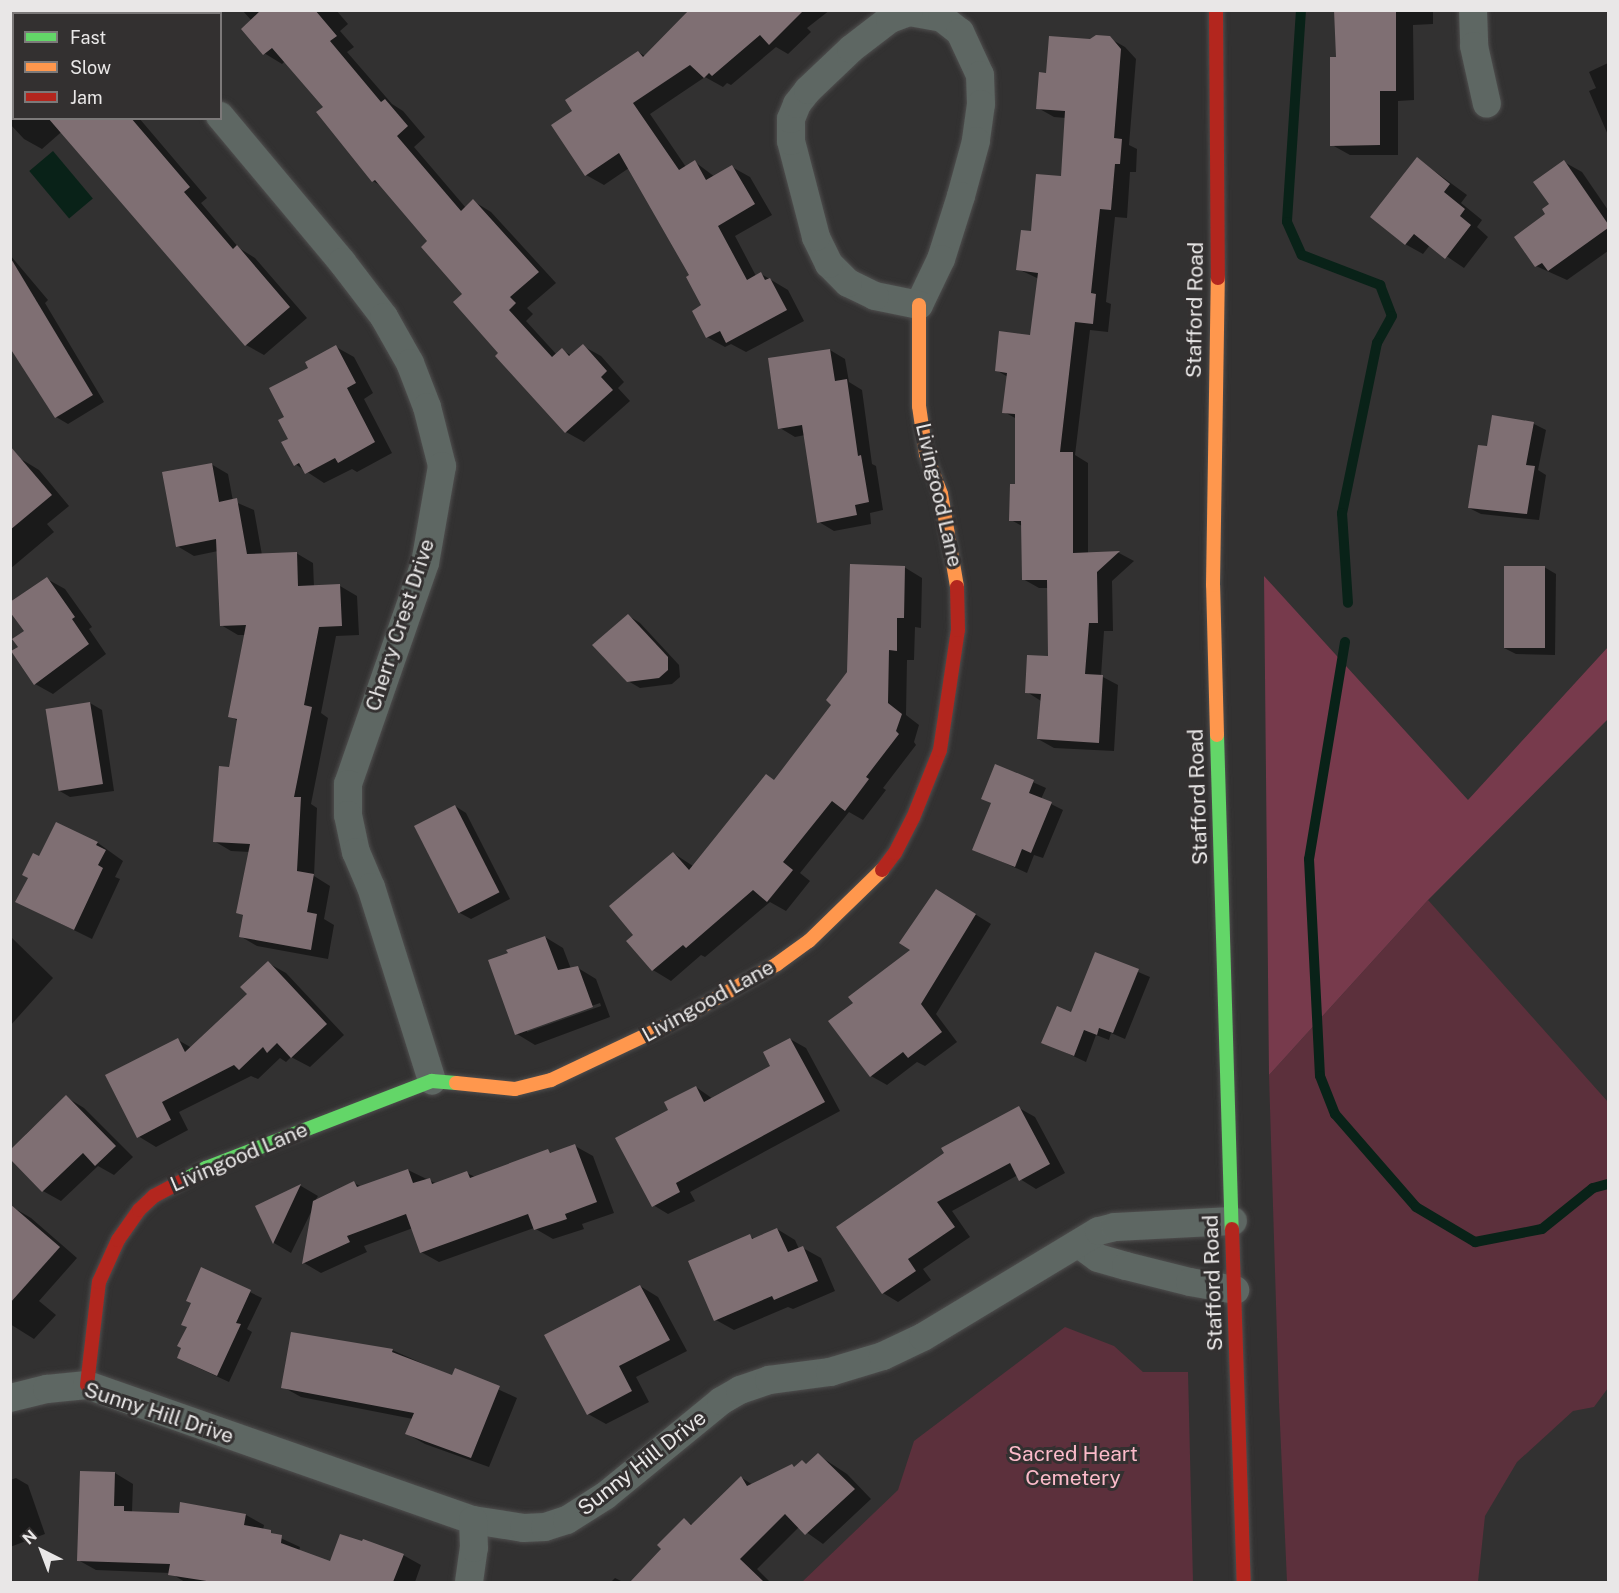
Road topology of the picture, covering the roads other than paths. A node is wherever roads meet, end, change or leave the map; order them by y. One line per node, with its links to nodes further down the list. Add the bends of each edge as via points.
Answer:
1 (1216, 10): 7 (street, Stafford Road, via 1218,251 1213,585)
2 (1473, 10): 3 (street, via 1474,46)
3 (1488, 104)
4 (222, 118): 6 (street, Cherry Crest Drive, via 384,317 410,363 428,407 442,466 425,563 348,784 348,815 356,852 371,887)
5 (919, 304): 5 (street, Livingood Lane, via 875,296 848,284 829,264 816,237 791,141 791,118 808,90 866,37 890,19 909,12 942,18 960,32 980,75 981,104 964,185 941,259); 6 (street, Livingood Lane, via 920,406 926,454 941,494 957,579 958,630 940,750 895,853 876,879 809,941 676,1022 551,1080 515,1089)
6 (432, 1081): 10 (street, Livingood Lane, via 206,1168 154,1196 118,1240 99,1282)
7 (1233, 1221): 8 (street, Sunny Hill Drive, via 1115,1227 1099,1231); 9 (street, Stafford Road)
8 (1080, 1245): 9 (street, via 1098,1258); 12 (street, Sunny Hill Drive, via 923,1337 883,1356 830,1372 769,1380 740,1390 721,1401 605,1496 567,1520 524,1528)
9 (1235, 1290): 14 (street, Stafford Road)
10 (87, 1384): 11 (street, Sunny Hill Drive); 12 (street, Sunny Hill Drive)
11 (10, 1398)
12 (473, 1520): 13 (street)
13 (469, 1582)
14 (1244, 1582)

